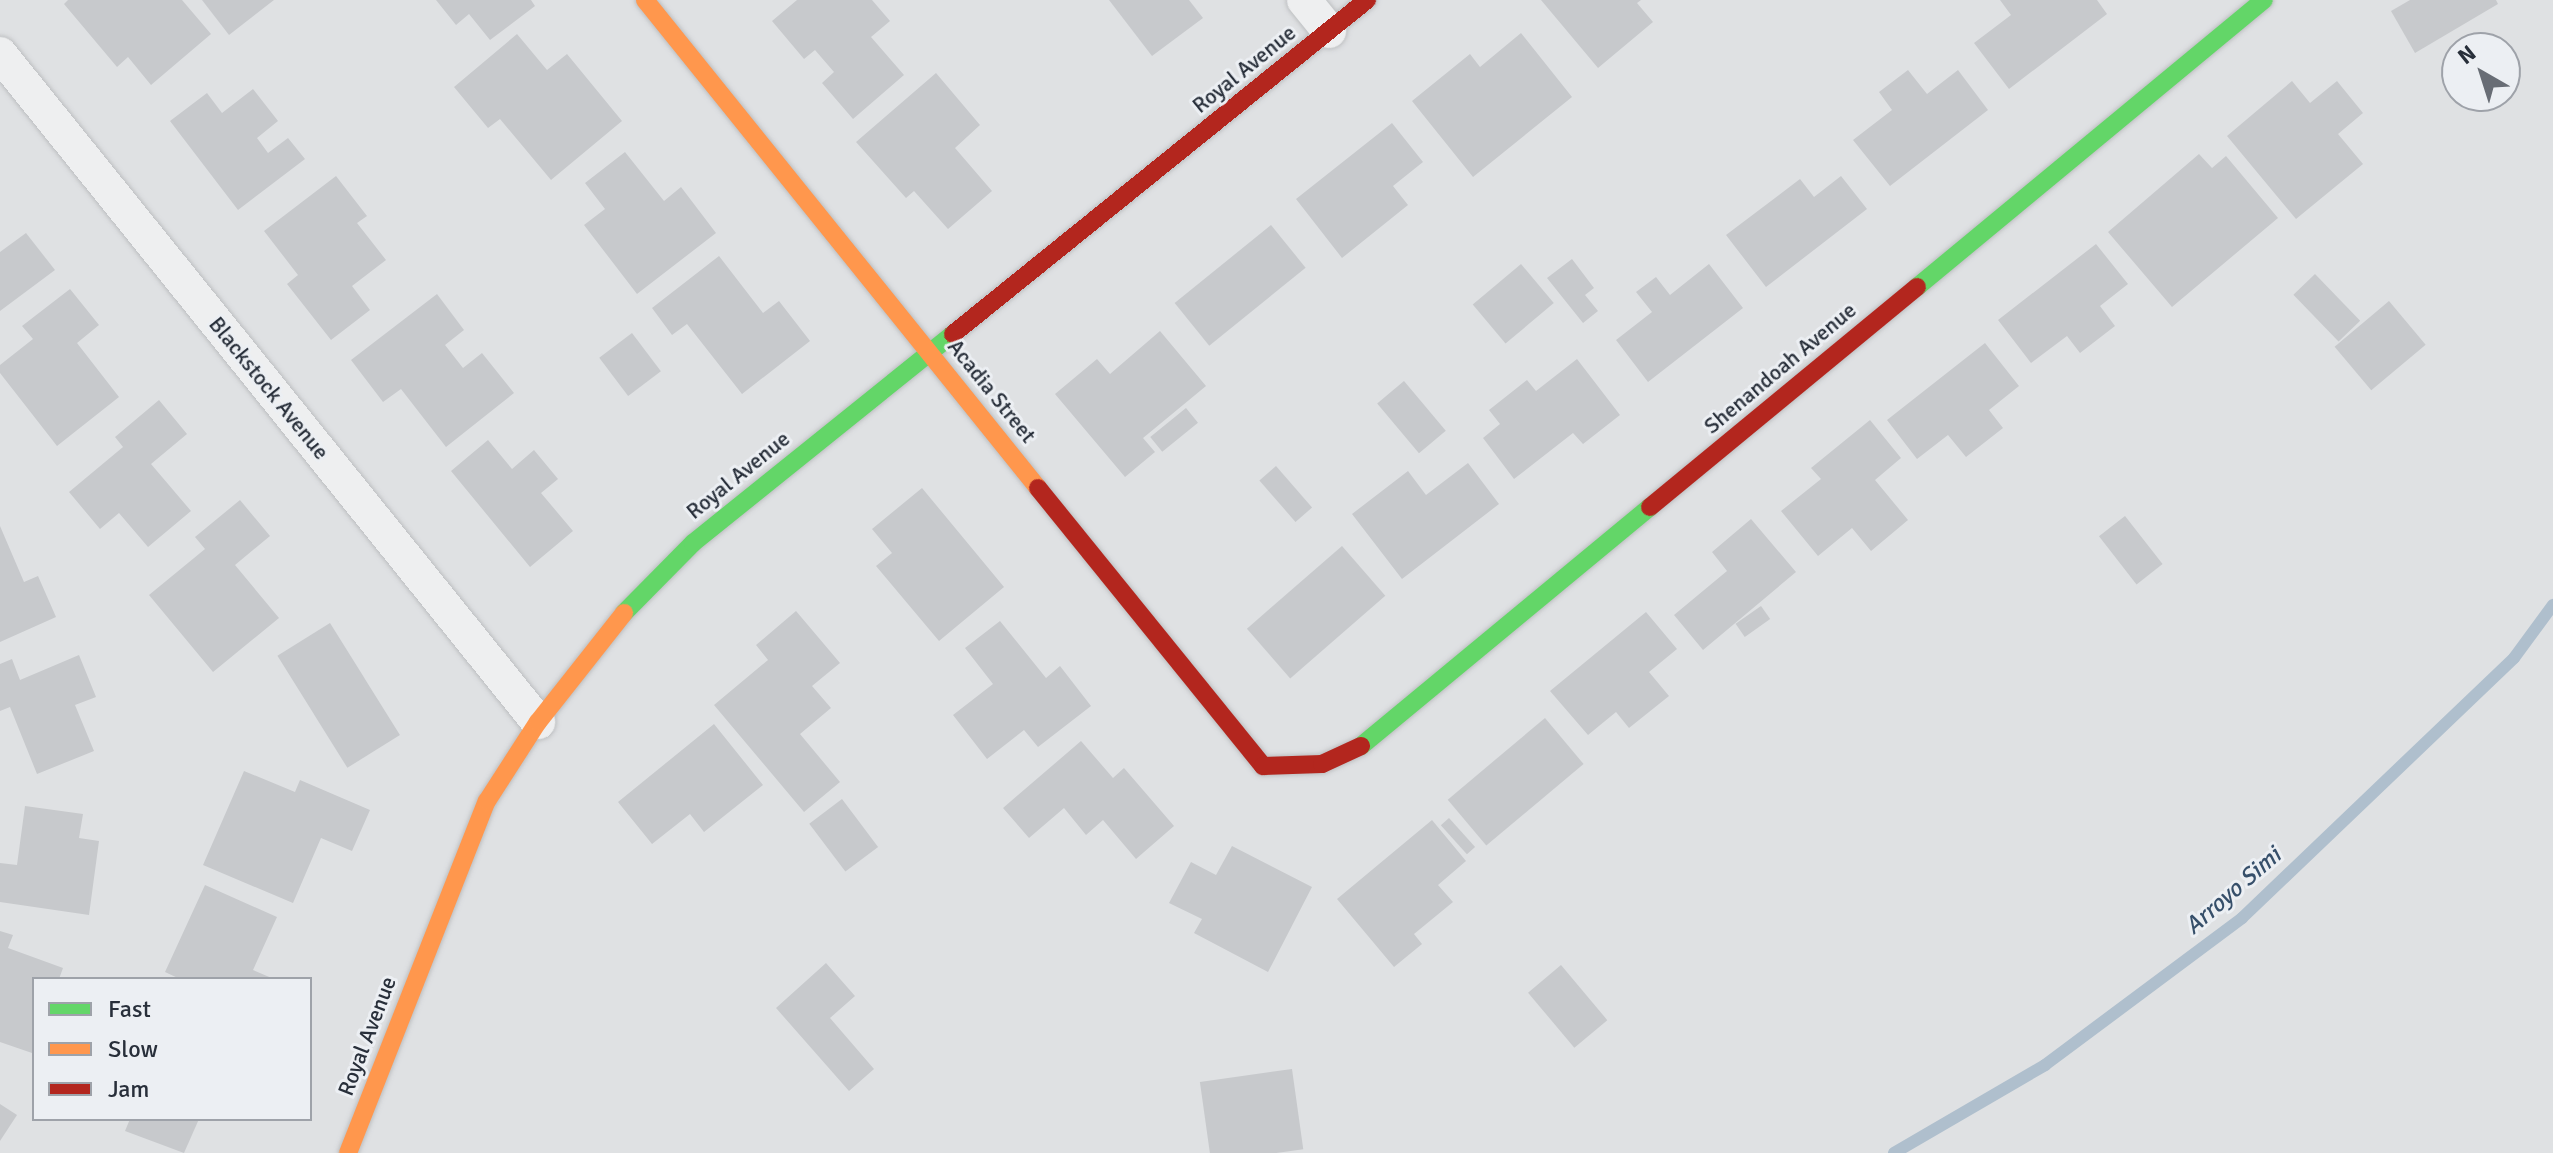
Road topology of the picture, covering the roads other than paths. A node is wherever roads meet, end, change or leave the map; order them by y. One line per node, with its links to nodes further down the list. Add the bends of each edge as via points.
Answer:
1 (645, 0): 7 (street, Acadia Street)
2 (1304, 0): 5 (street)
3 (1367, 0): 5 (street, Royal Avenue)
4 (2264, 0): 9 (street, Shenandoah Avenue, via 1358,748)
5 (1329, 31): 7 (street, Royal Avenue)
6 (2, 61): 8 (street, Blackstock Avenue)
7 (929, 351): 8 (street, Royal Avenue, via 693,543 611,626); 9 (street, Acadia Street, via 1263,766)
8 (538, 722): 10 (street, Royal Avenue, via 487,801)
9 (1322, 764)
10 (348, 1153)

